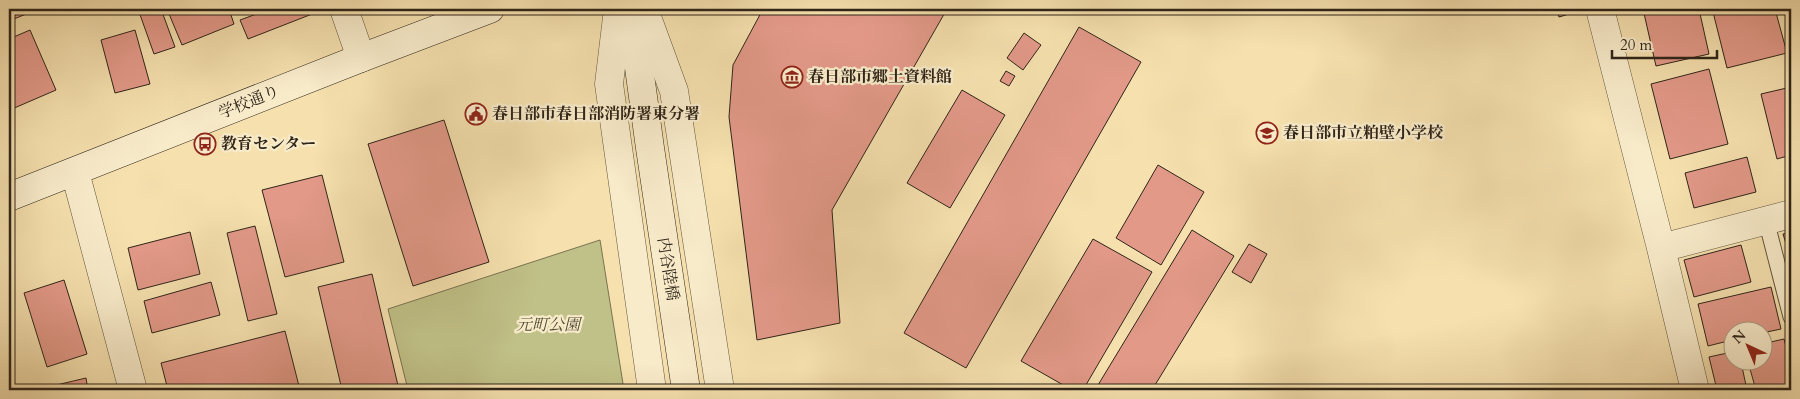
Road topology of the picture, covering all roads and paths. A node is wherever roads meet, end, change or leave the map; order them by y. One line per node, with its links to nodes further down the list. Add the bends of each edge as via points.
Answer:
1 (344, 9): 7 (street)
2 (490, 9): 7 (street, 学校通り)
3 (618, 9): 14 (street, via 609,84)
4 (632, 9): 15 (street, 内谷陸橋)
5 (644, 9): 16 (street, via 674,91)
6 (1600, 9): 11 (street)
7 (361, 58): 8 (street, 学校通り)
8 (75, 172): 9 (street, 学校通り); 13 (street)
9 (9, 197)
10 (1778, 217): 11 (street); 12 (lane)
11 (1661, 248): 17 (street)
12 (1791, 317)
13 (133, 390)
14 (652, 390)
15 (686, 390)
16 (720, 390)
17 (1695, 390)

